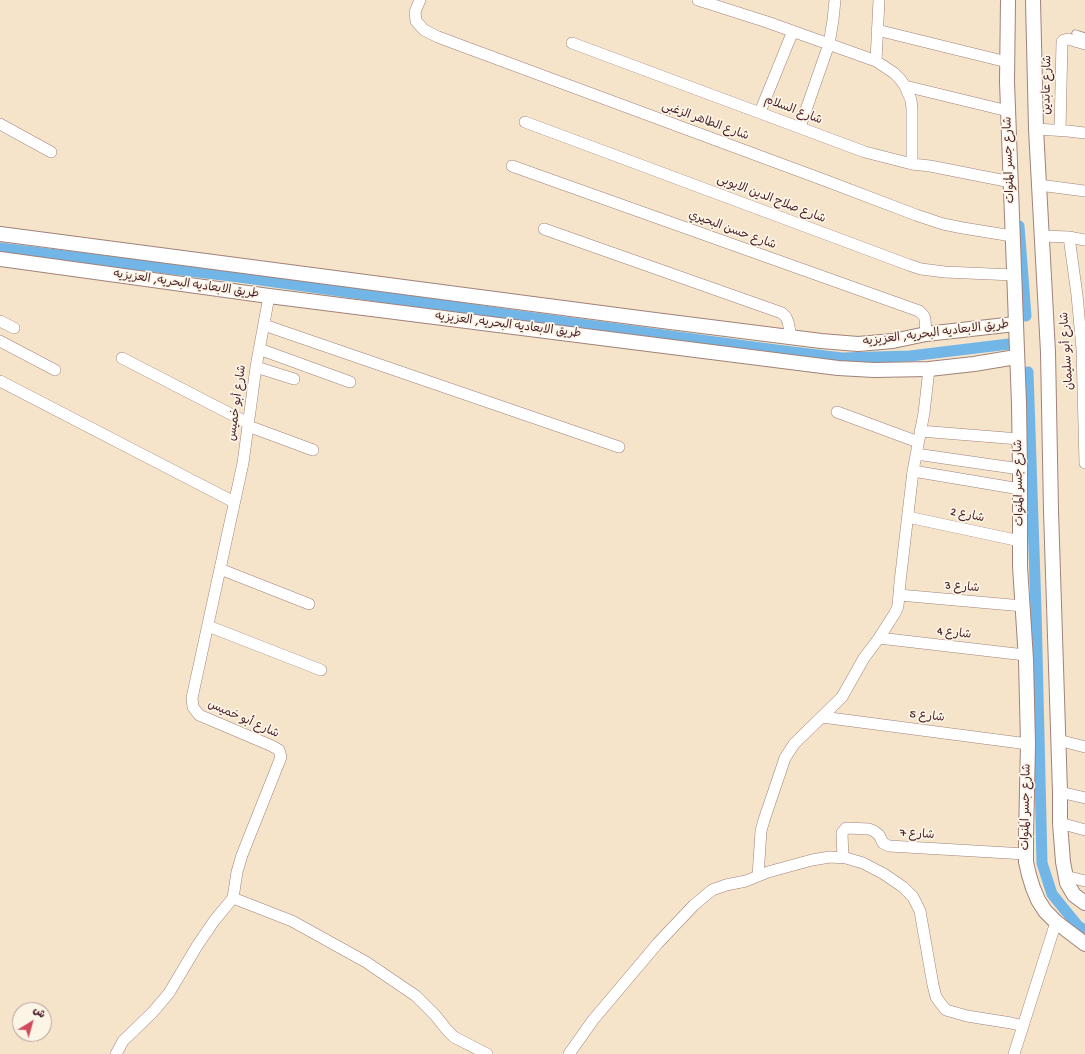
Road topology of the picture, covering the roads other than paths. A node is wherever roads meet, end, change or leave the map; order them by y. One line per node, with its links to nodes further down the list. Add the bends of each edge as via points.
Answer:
1 (420, 0): 33 (street, شارع الطاهر الزغبى, via 415,12 416,22 424,30 438,37 916,215 943,224)
2 (698, 0): 8 (street)
3 (835, 0): 12 (street)
4 (879, 0): 7 (street)
5 (1008, 0): 15 (street, شارع جسر المنوات)
6 (1033, 0): 22 (street)
7 (877, 30): 14 (street); 15 (street)
8 (793, 31): 12 (street); 18 (street)
9 (1076, 33): 10 (lane)
10 (1085, 36)
11 (572, 42): 18 (street, شارع السلام)
12 (829, 44): 14 (street); 21 (street)
13 (1085, 44): 23 (street, شارع عابدين, via 1068,39 1062,42)
14 (876, 61): 16 (street, via 894,73)
15 (1007, 62): 17 (street, شارع جسر المنوات)
16 (905, 86): 17 (street); 26 (street, via 912,109)
17 (1008, 111): 28 (street, شارع جسر المنوات)
18 (760, 112): 21 (street, شارع السلام)
19 (525, 122): 38 (street, شارع صلاح الدين الايوبى, via 921,269)
20 (0, 124): 25 (street)
21 (800, 127): 26 (street, شارع السلام, via 865,152)
22 (1036, 129): 23 (street); 29 (street)
23 (1060, 130): 24 (street)
24 (1085, 133)
25 (51, 152)
26 (912, 164): 28 (street, شارع السلام)
27 (512, 166): 45 (street, شارع حسن البحيري, via 919,311 926,318)
28 (1011, 182): 33 (street, شارع جسر المنوات)
29 (1039, 184): 30 (street); 34 (street)
30 (1085, 191)
31 (544, 229): 46 (street, via 782,313 788,322)
32 (0, 234): 46 (street, طريق الابعاديه البحريه, العزيزيه)
33 (1012, 236): 38 (street, شارع جسر المنوات)
34 (1042, 236): 35 (street); 83 (street, via 1048,352)
35 (1069, 238): 36 (street); 40 (street, شارع أبو سليمان)
36 (1085, 240)
37 (0, 259): 39 (street, طريق الابعاديه البحريه, العزيزيه)
38 (1014, 275): 42 (street, شارع جسر المنوات)
39 (269, 296): 43 (street, شارع أبو خميس); 53 (street, طريق الابعاديه البحريه, العزيزيه, via 838,368)
40 (1081, 297): 51 (street, شارع أبو سليمان)
41 (0, 321): 44 (street)
42 (1015, 324): 45 (street, طريق الابعاديه البحريه, العزيزيه); 49 (street, شارع جسر المنوات)
43 (264, 325): 48 (street, شارع أبو خميس); 64 (street)
44 (14, 328)
45 (926, 334): 46 (street, طريق الابعاديه البحريه, العزيزيه, via 893,341 858,344)
46 (791, 336)
47 (0, 341): 54 (street)
48 (259, 349): 52 (street, شارع أبو خميس); 57 (street)
49 (1016, 357): 53 (street, طريق الابعاديه البحريه, العزيزيه); 62 (street, شارع جسر المنوات)
50 (122, 358): 60 (street)
51 (1084, 358): 58 (street, شارع أبو سليمان)
52 (256, 367): 55 (street); 60 (street, شارع أبو خميس)
53 (929, 369): 61 (street)
54 (55, 370)
55 (294, 379)
56 (0, 381): 71 (street)
57 (350, 382)
58 (1084, 406): 63 (street, شارع أبو سليمان)
59 (837, 412): 61 (street)
60 (248, 424): 65 (street); 71 (street, شارع أبو خميس)
61 (919, 437): 62 (street); 66 (street)
62 (1019, 439): 68 (street, شارع جسر المنوات)
63 (1085, 446): 67 (street, شارع أبو سليمان)
64 (619, 447)
65 (313, 450)
66 (916, 454): 68 (street); 69 (street)
67 (1085, 463)
68 (1020, 469): 70 (street, شارع جسر المنوات)
69 (913, 471): 70 (street); 72 (street)
70 (1020, 489): 73 (street, شارع جسر المنوات)
71 (234, 502): 74 (street, شارع أبو خميس)
72 (908, 517): 73 (street, شارع 2); 75 (street)
73 (1020, 541): 77 (street, شارع جسر المنوات)
74 (220, 569): 76 (street); 78 (street, شارع أبو خميس)
75 (898, 595): 77 (street, شارع 3); 79 (street, via 895,613)
76 (309, 604)
77 (1022, 606): 80 (street, شارع جسر المنوات)
78 (208, 626): 81 (street); 95 (street, شارع أبو خميس, via 192,698 193,707 199,715 272,746 279,750 281,757 242,855)
79 (879, 638): 80 (street, شارع 4); 82 (street, via 864,658 842,697)
80 (1025, 655): 84 (street, شارع جسر المنوات)
81 (321, 670)
82 (822, 717): 84 (street, شارع 5); 92 (street, via 794,744 784,758 761,831)
83 (1058, 740): 85 (street); 86 (street)
84 (1028, 744): 90 (street, شارع جسر المنوات)
85 (1085, 747)
86 (1060, 792): 87 (street); 88 (street)
87 (1085, 798)
88 (1060, 824): 89 (street); 93 (street)
89 (1085, 830)
90 (1026, 854): 91 (street, شارع 7, via 889,846 883,844 877,832 846,828 842,833); 97 (street, شارع جسر المنوات, via 1028,875 1038,900)
91 (843, 858): 92 (street, via 812,860); 99 (street, via 863,863 884,874 913,897 920,911 936,997 946,1010)
92 (758, 876): 102 (street, via 712,890 694,905 593,1020)
93 (1065, 876): 94 (street); 96 (street, via 1070,890)
94 (1085, 881)
95 (233, 898): 100 (street, via 197,946 169,993 123,1041); 101 (street, via 292,921 366,962 416,996 454,1037)
96 (1085, 903)
97 (1056, 922): 98 (street, شارع جسر المنوات); 99 (street)
98 (1085, 944)
99 (1023, 1026): 103 (street)
100 (116, 1054)
101 (487, 1054)
102 (569, 1054)
103 (1014, 1054)

